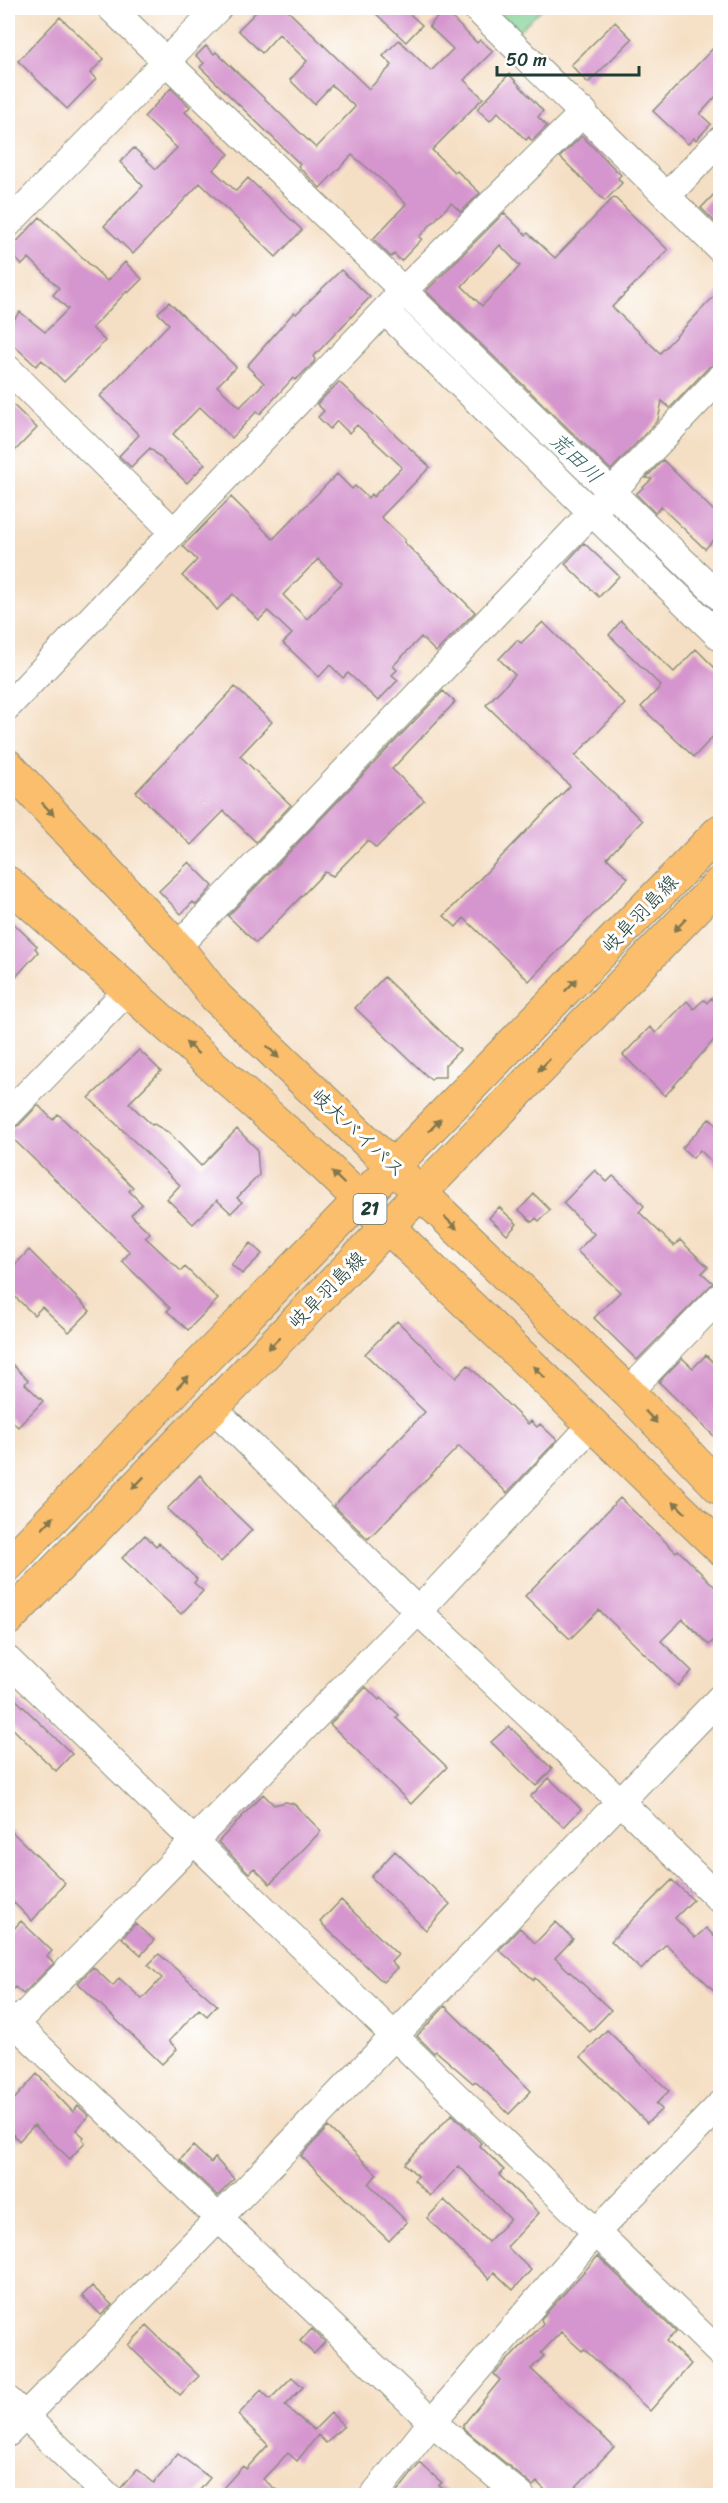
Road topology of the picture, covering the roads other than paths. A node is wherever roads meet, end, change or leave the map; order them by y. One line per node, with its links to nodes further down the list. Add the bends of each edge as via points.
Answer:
1 (111, 8): 4 (street)
2 (218, 8): 4 (street)
3 (476, 8): 5 (street)
4 (167, 61): 8 (street); 10 (street)
5 (584, 112): 7 (street); 10 (street)
6 (720, 140): 7 (street)
7 (667, 196): 9 (street)
8 (8, 224)
9 (720, 249)
10 (404, 290): 11 (street); 14 (street)
11 (385, 311): 14 (street); 15 (street)
12 (8, 369): 15 (street)
13 (720, 378): 14 (street)
14 (601, 502): 16 (street); 17 (street); 23 (street)
15 (174, 532): 18 (street)
16 (720, 597)
17 (720, 637)
18 (8, 706)
19 (8, 766): 23 (main road, 岐大バイパス / 21, one-way to 23)
20 (720, 831): 26 (main road, 岐阜羽島線, one-way to 20)
21 (8, 883): 24 (main road, 21)
22 (720, 883): 27 (main road, 岐阜羽島線, one-way to 27)
23 (177, 947): 26 (main road, 岐大バイパス / 21, one-way to 26, via 216,997)
24 (128, 990): 25 (street); 28 (main road, 21, one-way to 24)
25 (8, 1114)
26 (394, 1167): 27 (main road, 岐大バイパス / 21); 28 (main road, 岐阜羽島線)
27 (421, 1192): 29 (main road, 岐阜羽島線); 31 (main road, 岐大バイパス / 21, one-way to 31)
28 (361, 1201): 29 (main road, 21); 36 (main road, 岐阜羽島線, one-way to 28)
29 (389, 1227): 32 (main road, 岐阜羽島線, one-way to 32); 33 (main road, 21, one-way to 29)
30 (720, 1297): 31 (street)
31 (628, 1392): 34 (main road, 岐大バイパス / 21, one-way to 34)
32 (211, 1406): 37 (street); 38 (main road, 岐阜羽島線, one-way to 38)
33 (593, 1425): 35 (main road, 21, one-way to 33); 37 (street)
34 (720, 1488)
35 (720, 1548)
36 (8, 1565)
37 (418, 1611): 41 (street); 42 (street)
38 (8, 1619)
39 (8, 1660): 42 (street)
40 (720, 1698): 41 (street)
41 (621, 1802): 43 (street); 45 (street)
42 (193, 1840): 44 (street); 45 (street)
43 (720, 1900)
44 (10, 2024): 47 (street)
45 (394, 2034): 47 (street); 48 (street)
46 (720, 2104): 48 (street)
47 (219, 2218): 50 (street); 51 (street)
48 (596, 2232): 49 (street); 51 (street)
49 (720, 2353)
50 (13, 2416): 52 (street)
51 (432, 2422): 53 (street); 54 (street)
52 (108, 2496)
53 (373, 2496)
54 (520, 2496)

